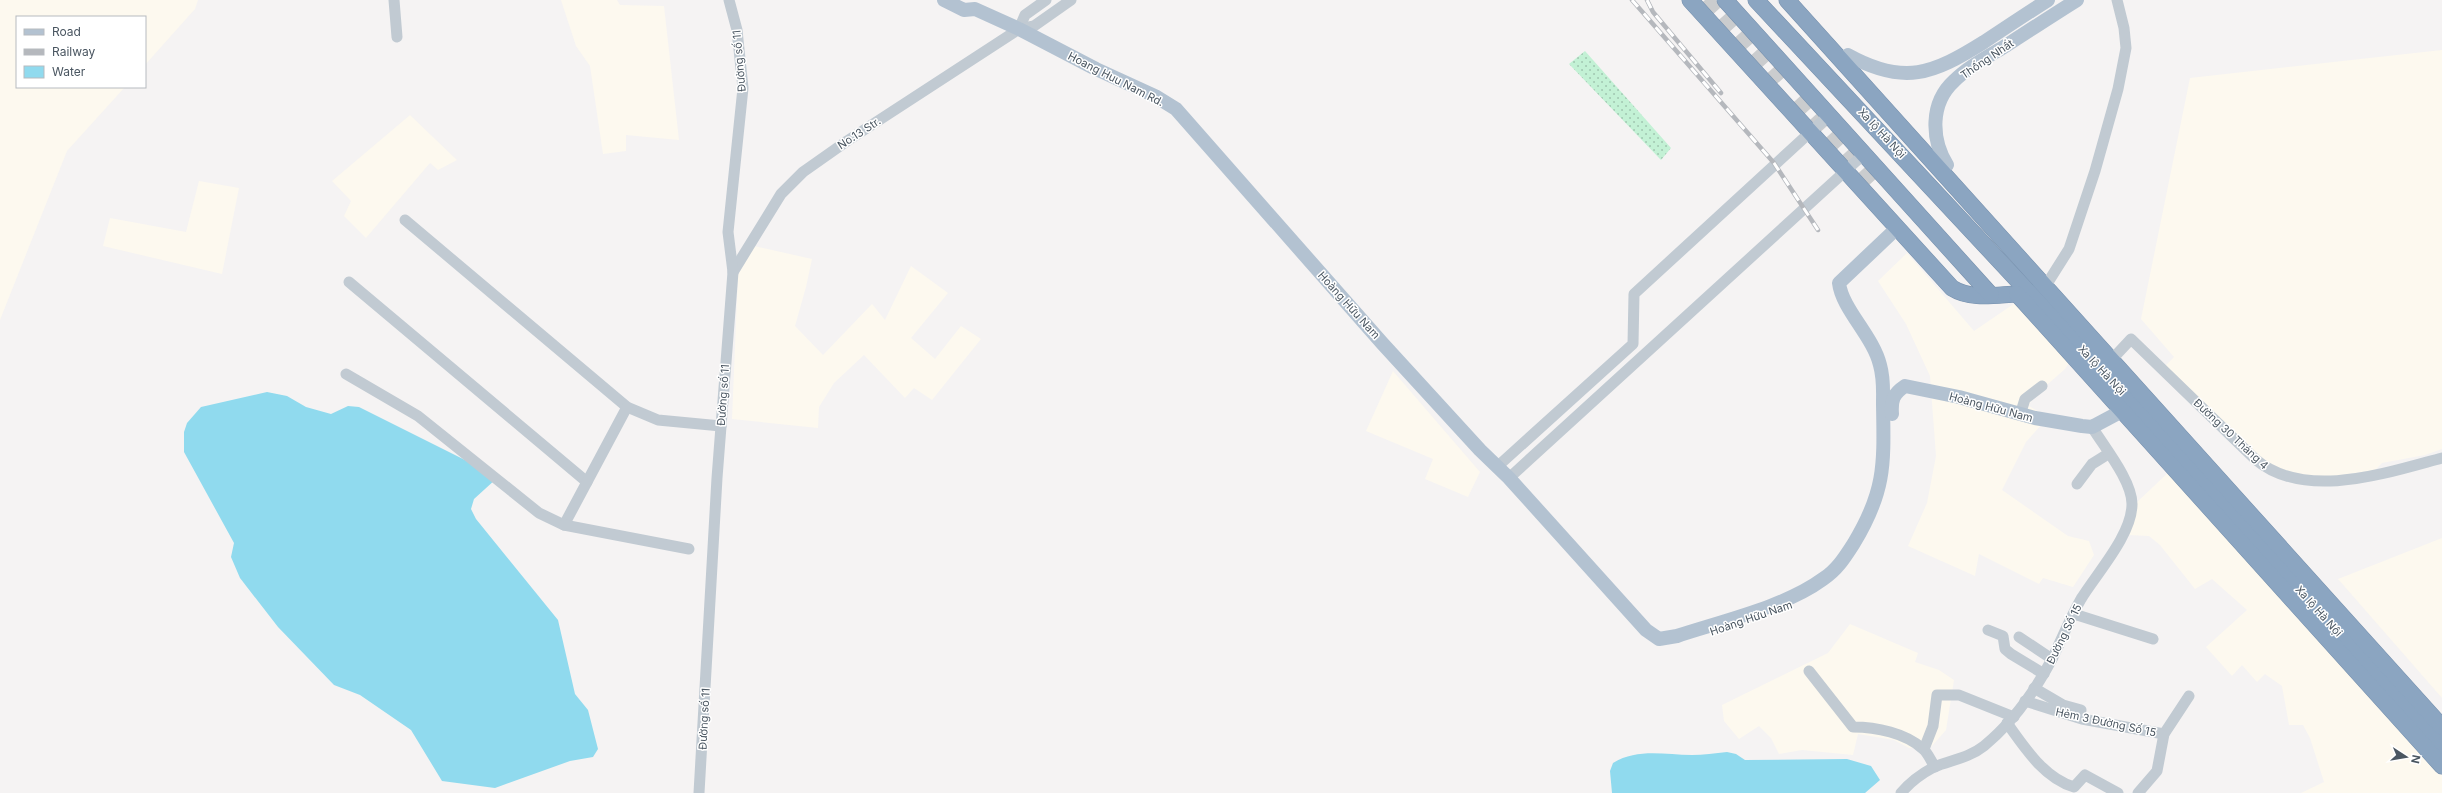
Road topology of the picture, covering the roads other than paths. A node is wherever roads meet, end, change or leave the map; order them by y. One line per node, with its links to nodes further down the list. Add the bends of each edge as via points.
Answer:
1 (394, 0): 16 (street)
2 (729, 0): 31 (street, Đường số 11, via 737,30 743,88 728,232)
3 (944, 0): 14 (main road, via 964,10)
4 (1046, 0): 15 (street, via 1025,14)
5 (1070, 0): 15 (street, via 1034,26)
6 (1690, 0): 24 (highway)
7 (1725, 0): 23 (highway)
8 (1756, 0): 34 (highway, Xa lộ Hà Nội)
9 (1787, 0): 22 (highway, Xa lộ Hà Nội)
10 (1799, 0): 17 (highway, Xa lộ Hà Nội)
11 (2048, 0): 18 (main road, Thống Nhất)
12 (2076, 0): 19 (main road, Thống Nhất)
13 (2117, 0): 33 (street, via 2126,48 2118,89 2095,171 2069,249)
14 (972, 4): 15 (main road)
15 (1019, 29): 31 (street, No.13 Str., via 803,172 781,194); 45 (main road, Hoang Huu Nam Rd., via 1155,96 1176,110)
16 (397, 37)
17 (1848, 55): 18 (main road, Thống Nhất, via 1879,70 1902,74 1925,72); 22 (highway, Xa lộ Hà Nội)
18 (1958, 58): 19 (main road)
19 (1968, 70): 26 (main road, Thống Nhất, via 1948,88 1936,113 1936,140)
20 (1779, 82): 21 (highway)
21 (1795, 101)
22 (1891, 109): 26 (highway, Xa lộ Hà Nội); 33 (highway, Xa lộ Hà Nội)
23 (1829, 116): 24 (street); 25 (highway)
24 (1810, 132): 27 (highway); 48 (street, via 1634,294 1633,344)
25 (1863, 155): 27 (street); 35 (highway)
26 (1947, 165): 33 (highway, Xa lộ Hà Nội)
27 (1845, 171): 30 (highway); 49 (street)
28 (1875, 189): 36 (highway)
29 (405, 220): 40 (street)
30 (1897, 228): 36 (highway, via 1952,288); 49 (main road, Hoàng Hữu Nam, via 1839,283 1840,296 1861,325 1880,363 1885,387 1885,447 1877,497 1866,522 1842,562 1824,579 1781,601 1668,639 1659,639 1646,630)
31 (733, 272): 43 (street, Đường số 11)
32 (349, 282): 50 (street)
33 (2048, 283): 37 (highway, Xa lộ Hà Nội)
34 (2022, 291): 35 (highway); 41 (highway, Xa lộ Hà Nội)
35 (1991, 295): 36 (highway)
36 (1972, 296)
37 (2114, 357): 47 (street, Đường 30 Tháng 4, via 2130,339 2255,459 2278,474 2299,480 2352,478); 62 (highway, Xa lộ Hà Nội)
38 (346, 374): 52 (street, via 418,416 540,513)
39 (2042, 386): 42 (street, via 2025,399)
40 (627, 407): 43 (street, via 658,420); 50 (street)
41 (2127, 407): 44 (main road); 69 (highway, Xa lộ Hà Nội)
42 (2020, 414): 44 (main road, Hoàng Hữu Nam); 45 (main road, Hoàng Hữu Nam, via 1959,397 1905,386 1895,392 1891,404 1893,446 1883,499 1861,547 1846,567 1827,585 1786,608 1669,646 1658,646 1641,636 1492,471)
43 (721, 426): 73 (street, Đường số 11)
44 (2092, 427): 46 (street, Đường Số 15)
45 (1480, 450): 48 (main road, Hoàng Hữu Nam)
46 (2108, 454): 51 (street, via 2092,464); 54 (street, Đường Số 15, via 2126,481 2131,499 2131,512 2121,539 2080,600)
47 (2442, 458)
48 (1498, 466): 49 (main road, Hoàng Hữu Nam)
49 (1509, 478)
50 (587, 482): 52 (street)
51 (2077, 484)
52 (564, 525): 53 (street)
53 (689, 549)
54 (2074, 614): 57 (street); 58 (street, Đường Số 15)
55 (1988, 630): 60 (street, via 2003,636 2005,649 2011,654)
56 (2020, 637): 58 (street)
57 (2153, 639)
58 (2052, 659): 60 (street, Đường Số 15)
59 (1809, 671): 70 (street, via 1853,727 1879,729 1898,735)
60 (2044, 674): 61 (street, Đường Số 15)
61 (2034, 688): 64 (street, Đường Số 15); 65 (street, via 2063,705)
62 (2419, 695): 66 (highway, Xa lộ Hà Nội); 69 (highway, Xa lộ Hà Nội)
63 (2189, 696): 68 (street)
64 (2025, 701): 67 (street, Đường Số 15); 68 (street, Hẻm 3 Đường Số 15, via 2082,719)
65 (2081, 710)
66 (2442, 715)
67 (2010, 720): 70 (street, via 1959,695 1937,695 1933,726); 72 (street, Đường Số 15, via 1983,747 1970,755); 75 (street, via 2047,772 2073,787 2085,775)
68 (2164, 734): 76 (street, via 2157,771)
69 (2437, 741): 71 (highway, Xa lộ Hà Nội)
70 (1924, 749): 72 (street)
71 (2442, 766)
72 (1935, 767): 74 (street, Đường Số 15, via 1916,778)
73 (699, 793)
74 (1901, 793)
75 (2118, 793)
76 (2138, 793)

